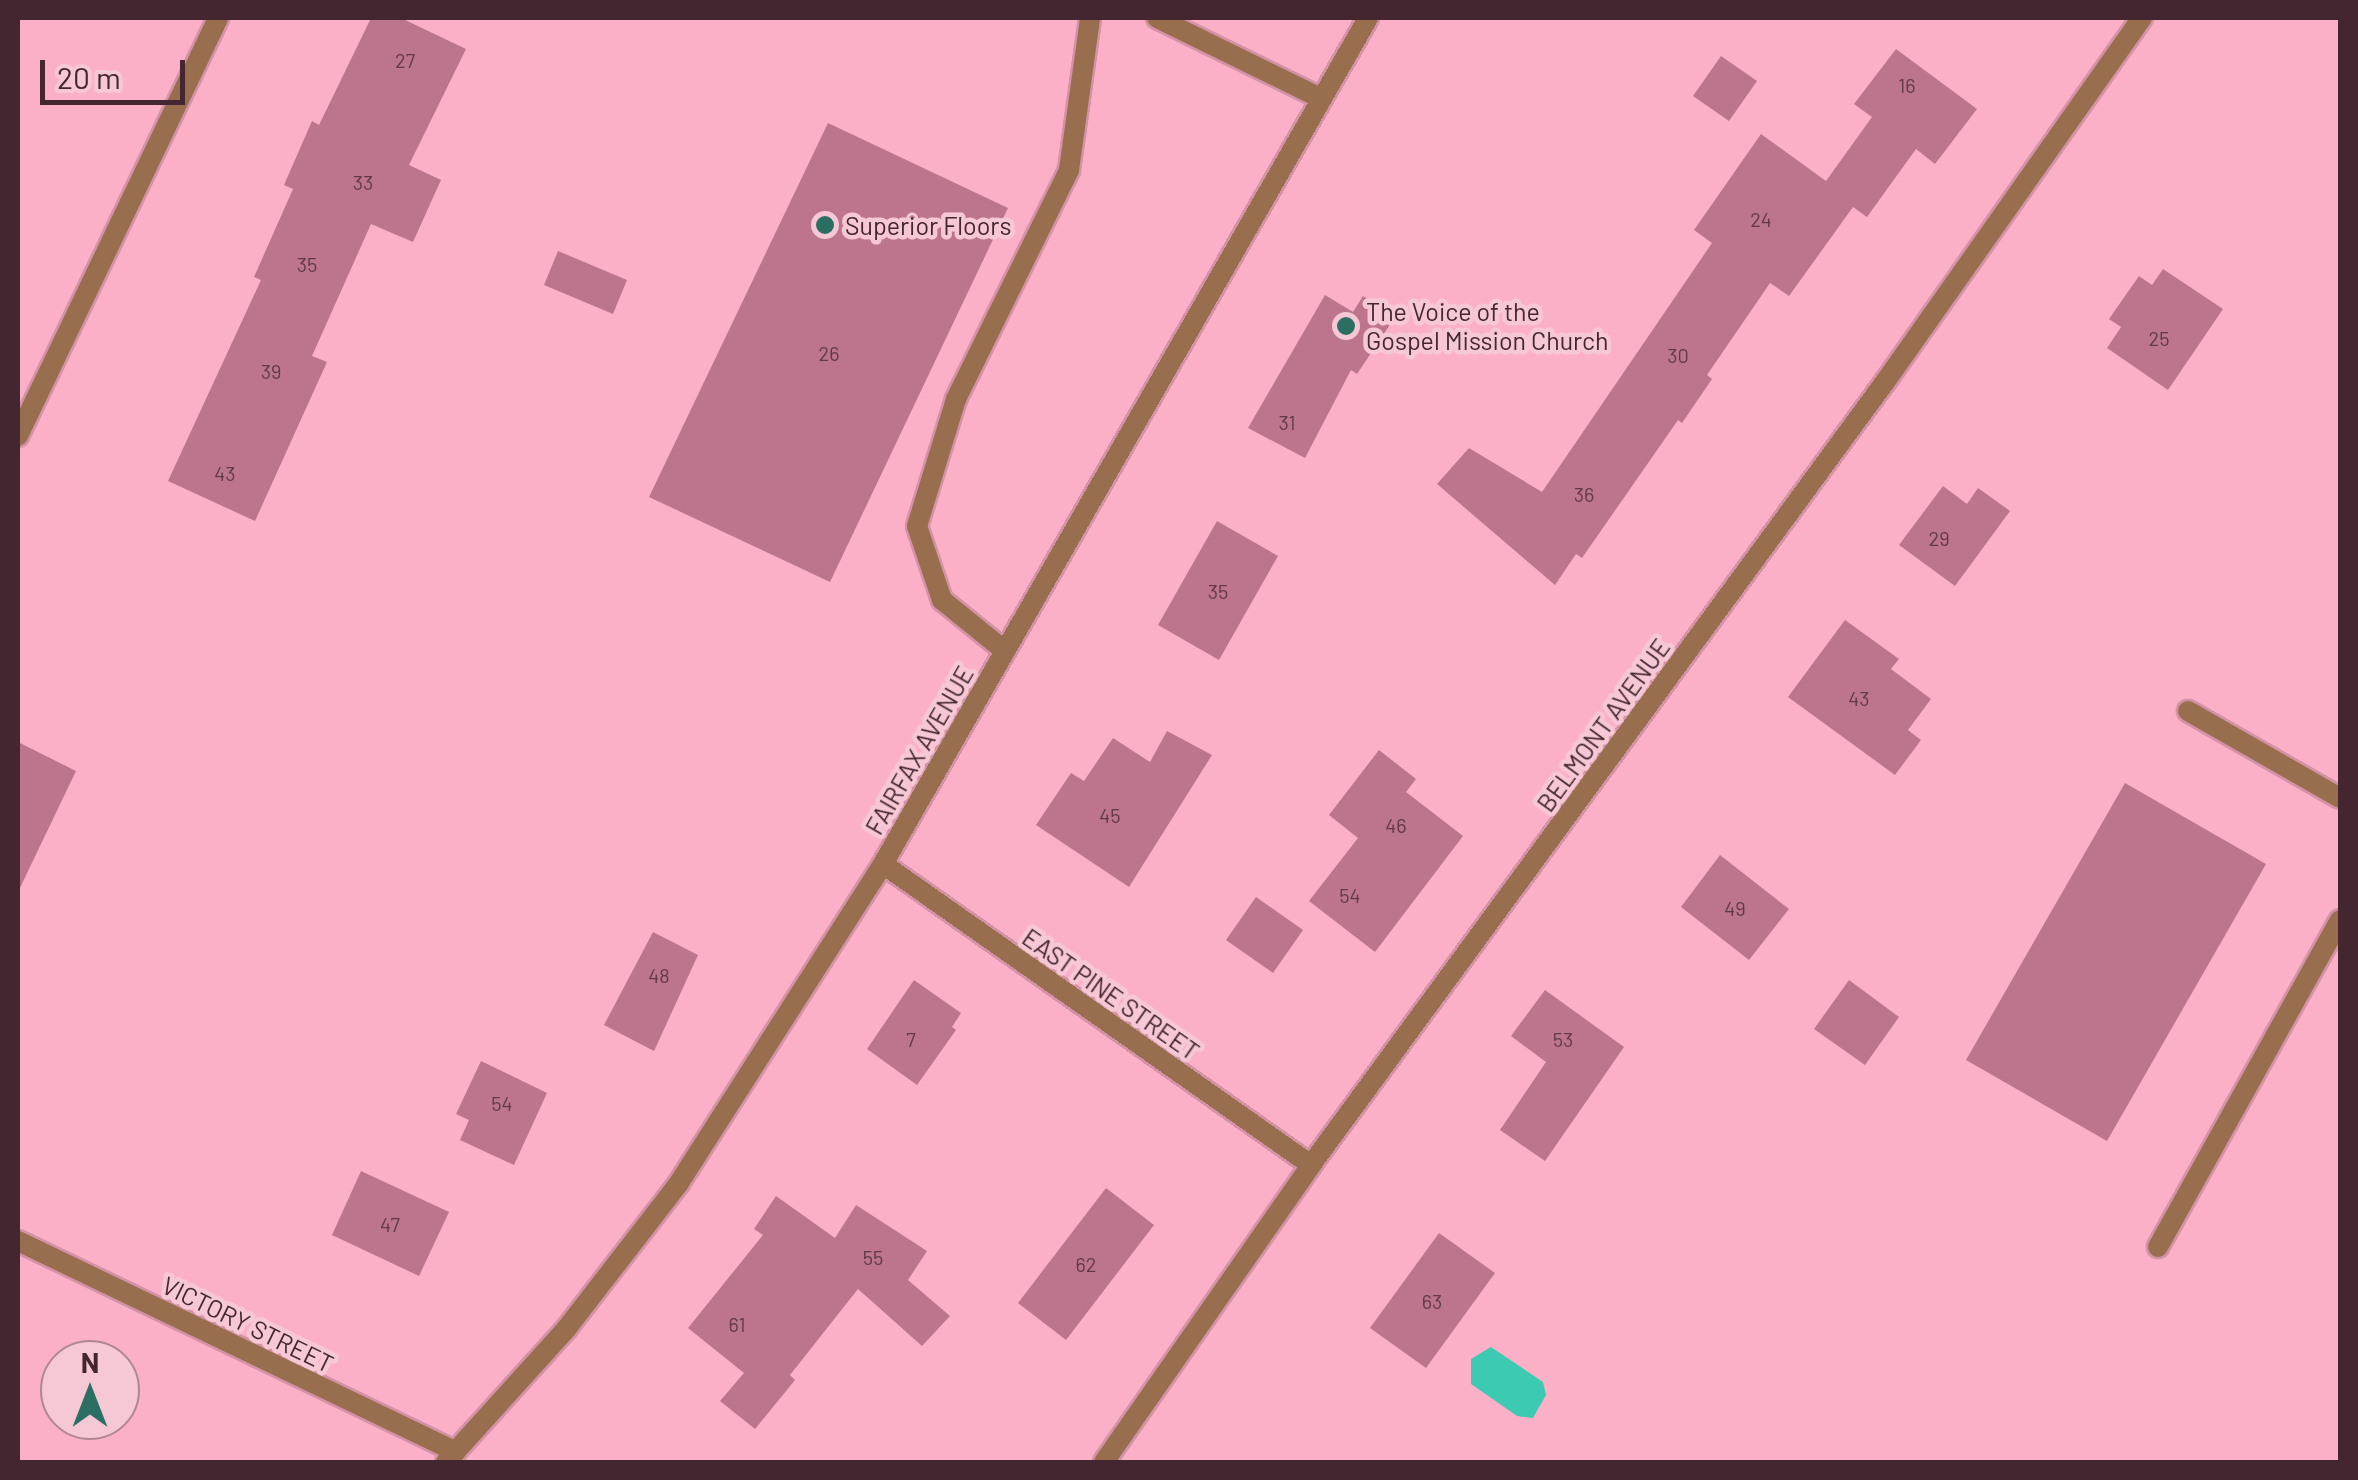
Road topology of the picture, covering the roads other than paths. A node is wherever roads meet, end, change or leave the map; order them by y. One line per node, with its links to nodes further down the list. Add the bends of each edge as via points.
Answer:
1 (218, 18): 7 (street)
2 (1090, 18): 8 (street, via 1068,170 956,399 917,526 942,600)
3 (1157, 18): 6 (street)
4 (1368, 18): 6 (street, FAIRFAX AVENUE)
5 (2142, 18): 13 (street, BELMONT AVENUE, via 1874,398)
6 (1320, 98): 8 (street, FAIRFAX AVENUE)
7 (18, 436)
8 (1004, 651): 11 (street, FAIRFAX AVENUE)
9 (2188, 711): 10 (street)
10 (2340, 798)
11 (883, 864): 13 (street, EAST PINE STREET); 16 (street, FAIRFAX AVENUE, via 679,1183 567,1328)
12 (2340, 920): 15 (street)
13 (1311, 1165): 17 (street, BELMONT AVENUE)
14 (18, 1241): 16 (street, VICTORY STREET)
15 (2158, 1247)
16 (451, 1457)
17 (1104, 1462)

